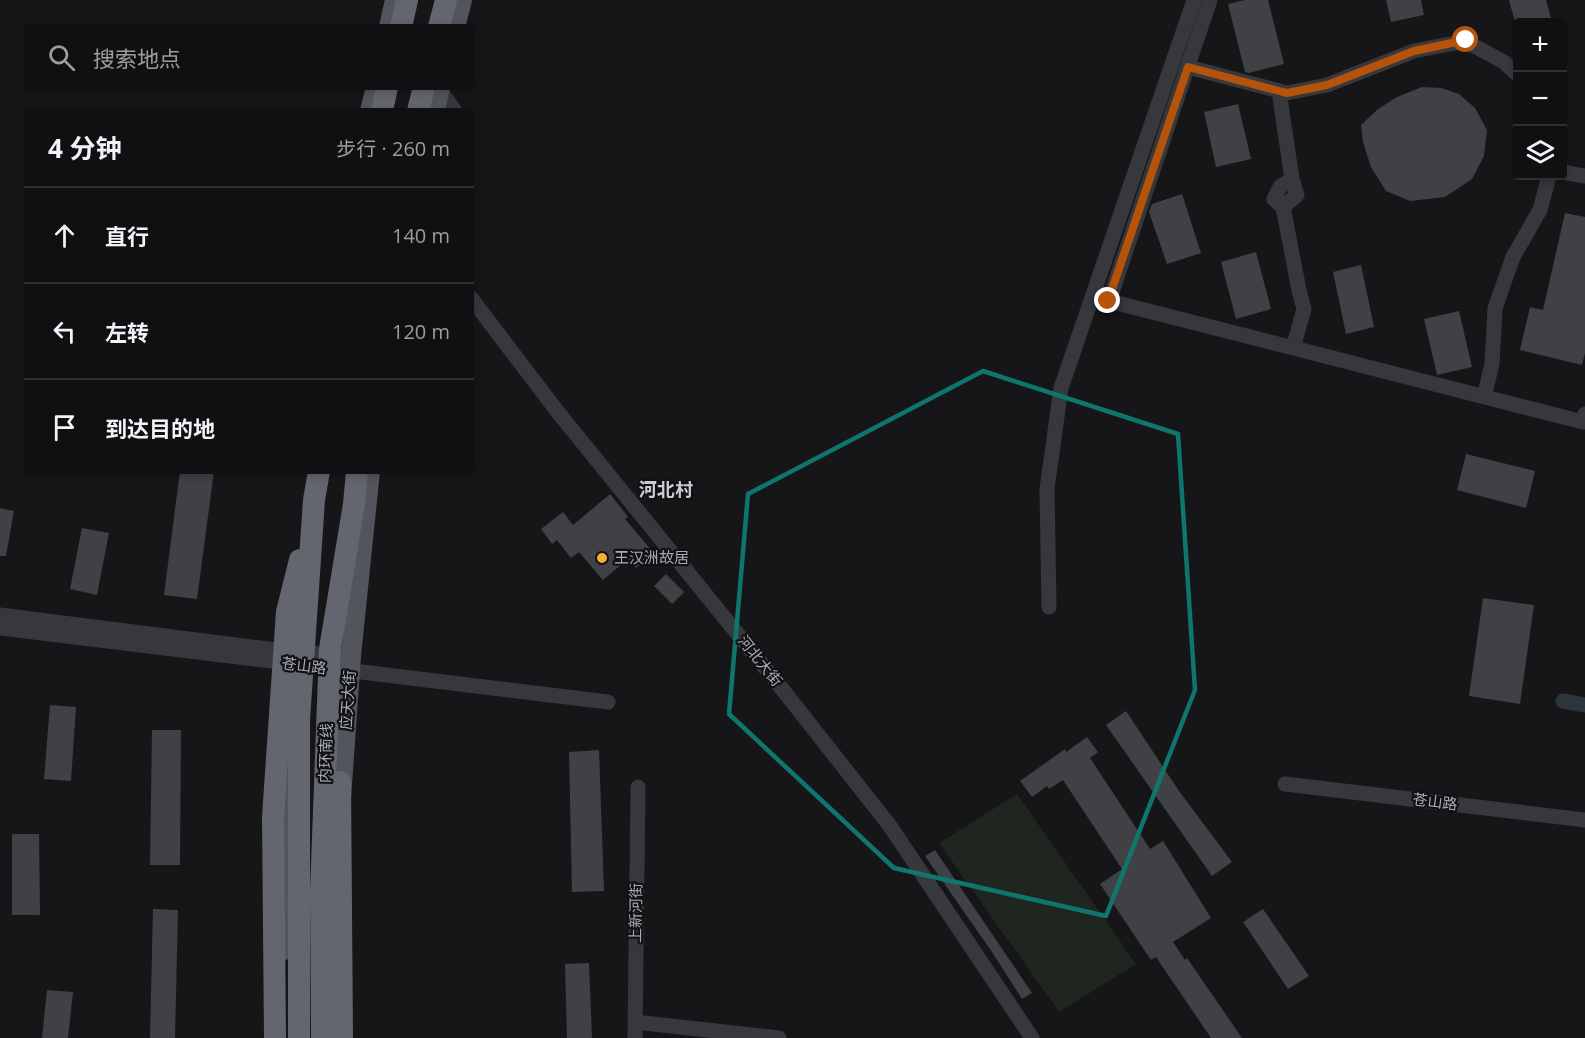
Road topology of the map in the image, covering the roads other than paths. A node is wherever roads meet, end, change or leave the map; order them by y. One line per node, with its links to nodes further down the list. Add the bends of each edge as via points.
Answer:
1 (395, 0): 7 (main road)
2 (407, 0): 8 (highway)
3 (446, 0): 9 (highway)
4 (462, 0): 10 (main road)
5 (1194, 0): 37 (street, via 1060,388 1047,489)
6 (1210, 0): 11 (street)
7 (390, 24)
8 (402, 24)
9 (441, 24)
10 (456, 24)
11 (1188, 67): 18 (street); 28 (street, via 1108,301)
12 (1515, 72): 18 (street, via 1466,40 1414,51 1327,85)
13 (375, 90): 19 (main road)
14 (386, 90): 20 (highway)
15 (434, 90): 21 (highway)
16 (435, 90): 22 (main road)
17 (437, 90): 23 (street)
18 (1279, 91): 28 (street, via 1292,179 1280,187 1274,199 1282,207 1304,309)
19 (371, 108)
20 (383, 108)
21 (420, 108)
22 (435, 108)
23 (452, 108)
24 (1567, 173): 25 (street)
25 (1585, 176)
26 (1548, 180): 29 (street, via 1540,210 1513,257 1495,308 1492,364)
27 (474, 302): 55 (street, 河北大街, via 890,826)
28 (1293, 348): 29 (street)
29 (1484, 397): 30 (street, via 1583,422)
30 (1585, 414)
31 (311, 474): 40 (main road)
32 (318, 474): 35 (highway, 内环南线, bridge)
33 (357, 474): 36 (highway, 内环南线, bridge)
34 (370, 474): 41 (main road, 应天大街)
35 (314, 500): 47 (highway, bridge, via 287,612 273,817); 49 (highway, 内环南线, bridge, via 299,720)
36 (354, 504): 50 (highway, 内环南线, bridge, via 330,649 321,892); 52 (highway, bridge, via 339,723)
37 (1049, 607)
38 (0, 615): 40 (street, 苍山路)
39 (0, 628): 40 (street, 苍山路)
40 (291, 658): 41 (street, 苍山路); 48 (main road)
41 (351, 664): 42 (street, 苍山路); 51 (main road, 应天大街, via 334,891)
42 (608, 702)
43 (1285, 784): 45 (street, 苍山路)
44 (638, 787): 46 (street, 上新河街)
45 (1585, 820)
46 (635, 1022): 53 (street, 上新河街); 54 (street)
47 (275, 1038)
48 (285, 1038)
49 (299, 1038)
50 (322, 1038)
51 (335, 1038)
52 (342, 1038)
53 (634, 1038)
54 (779, 1038)
55 (1032, 1038)

